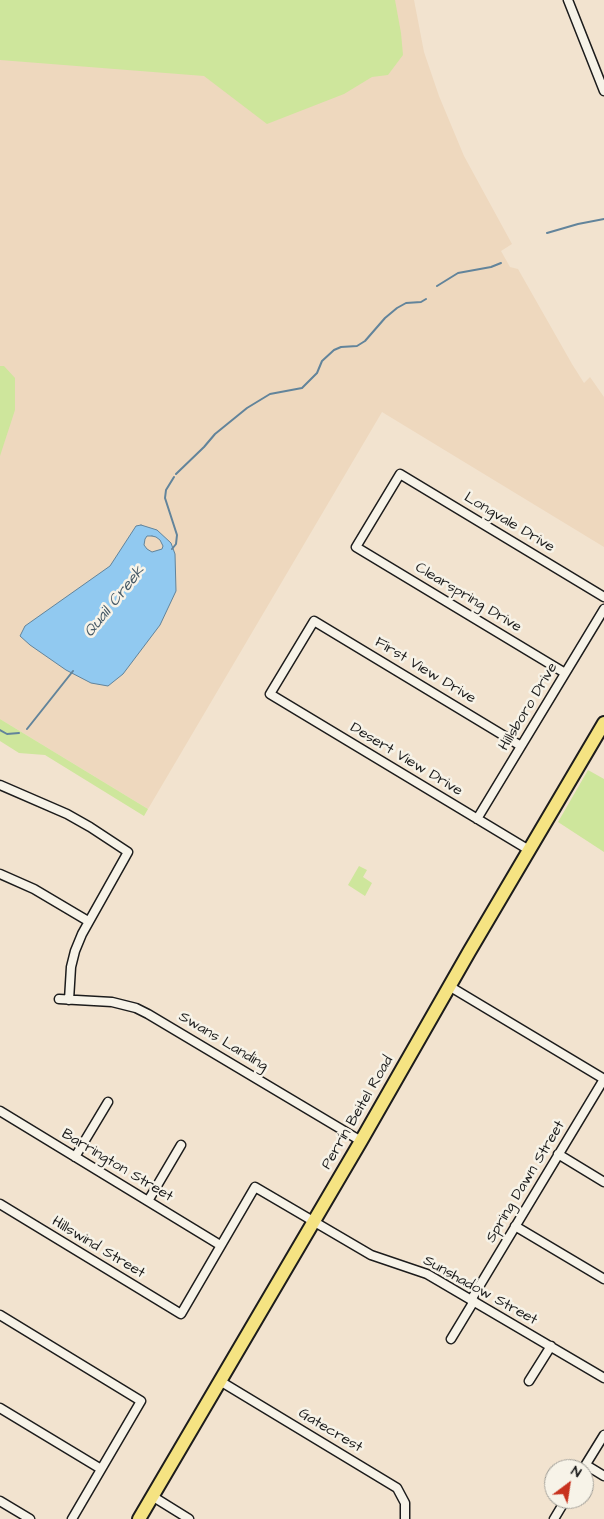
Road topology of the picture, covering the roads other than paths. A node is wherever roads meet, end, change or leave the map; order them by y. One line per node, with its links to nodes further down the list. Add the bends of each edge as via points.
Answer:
1 (568, 0): 2 (street)
2 (604, 91)
3 (400, 474): 4 (street, Longvale Drive); 7 (street, Clearspring Drive, via 356,547)
4 (604, 597)
5 (604, 609): 7 (street, Hillsboro Drive)
6 (314, 620): 9 (street, First View Drive); 11 (street, Desert View Drive, via 270,694)
7 (565, 673): 9 (street, Hillsboro Drive)
8 (604, 723): 12 (main road, Perrin Beitel Road)
9 (522, 746): 11 (street, Hillsboro Drive)
10 (0, 786): 14 (street, via 67,814 128,852)
11 (477, 819): 12 (street, Desert View Drive)
12 (529, 850): 15 (main road, Perrin Beitel Road)
13 (0, 874): 14 (street, via 34,889)
14 (88, 921): 17 (street, via 75,951)
15 (449, 986): 18 (street); 21 (main road, Perrin Beitel Road)
16 (59, 999): 17 (street, Swans Landing)
17 (68, 1000): 21 (street, Swans Landing, via 112,1002 136,1008)
18 (604, 1079): 23 (street, Spring Dawn Street)
19 (108, 1102): 24 (street)
20 (0, 1111): 24 (street, Barrington Street)
21 (361, 1141): 28 (main road, Perrin Beitel Road)
22 (181, 1145): 26 (street)
23 (558, 1154): 25 (street); 29 (street, Spring Dawn Street)
24 (75, 1157): 26 (street, Barrington Street)
25 (604, 1182)
26 (148, 1200): 30 (street, Barrington Street)
27 (0, 1204): 30 (street, Hillswind Street, via 181,1314)
28 (313, 1221): 30 (street, Sunshadow Street, via 254,1187); 32 (street, Sunshadow Street, via 371,1255 427,1274); 37 (main road, Perrin Beitel Road)
29 (515, 1226): 31 (street); 32 (street, Spring Dawn Street)
30 (220, 1245)
31 (604, 1280)
32 (472, 1300): 34 (street, Spring Dawn Street); 35 (street, Sunshadow Street)
33 (0, 1315): 42 (street, via 141,1401)
34 (451, 1339)
35 (551, 1346): 36 (street, Sunshadow Street); 38 (street)
36 (604, 1378)
37 (220, 1380): 43 (main road, Perrin Beitel Road); 49 (street, Gatecrest, via 397,1488 405,1503)
38 (529, 1381)
39 (0, 1408): 42 (street)
40 (604, 1435): 41 (street)
41 (590, 1459)
42 (101, 1469): 46 (street)
43 (152, 1496): 47 (main road, Perrin Beitel Road); 48 (street)
44 (0, 1501): 45 (street)
45 (30, 1519)
46 (72, 1519)
47 (139, 1519)
48 (189, 1519)
49 (404, 1519)

